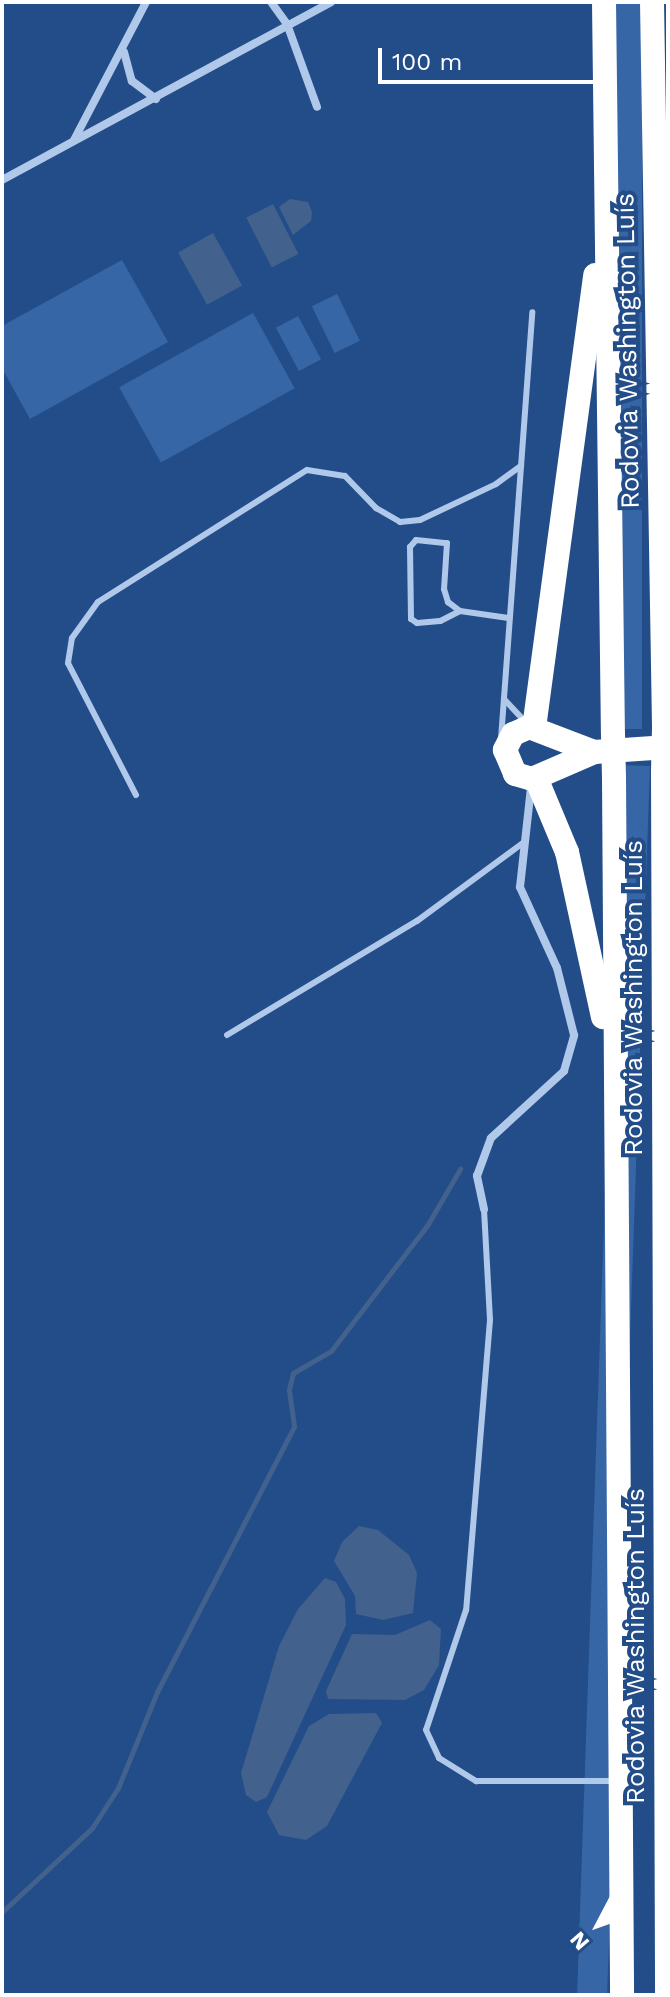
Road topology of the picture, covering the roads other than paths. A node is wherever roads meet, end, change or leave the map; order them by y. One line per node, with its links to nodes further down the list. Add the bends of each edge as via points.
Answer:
1 (146, 2): 7 (street)
2 (271, 2): 6 (street)
3 (331, 2): 6 (street)
4 (604, 2): 12 (highway, Rodovia Washington Luís)
5 (652, 2): 13 (highway, Rodovia Washington Luís)
6 (287, 24): 8 (street); 9 (street)
7 (124, 52): 8 (street, via 132,81); 10 (street)
8 (157, 100): 10 (street)
9 (317, 107)
10 (73, 141): 11 (street)
11 (2, 180)
12 (606, 197): 20 (highway); 29 (highway, Rodovia Washington Luís, bridge)
13 (653, 210): 15 (highway); 21 (highway, Rodovia Washington Luís)
14 (532, 312): 16 (lane)
15 (668, 333)
16 (521, 466): 18 (lane); 25 (lane, via 496,484 420,520 400,522 376,508 345,476 307,470 98,602 72,638 68,663)
17 (460, 611): 17 (lane, via 444,589 447,543 416,540 410,547 411,619 440,621); 18 (lane)
18 (508, 618): 19 (lane)
19 (504, 699): 20 (lane); 23 (lane, via 500,729)
20 (533, 728): 22 (highway); 23 (highway, via 513,734)
21 (666, 737): 22 (highway); 28 (highway, Rodovia Washington Luís, bridge)
22 (594, 752): 24 (highway)
23 (506, 759): 24 (highway, via 515,774)
24 (534, 778): 26 (street); 29 (highway, via 567,852 602,1011)
25 (136, 795)
26 (524, 842): 27 (lane, via 417,921); 30 (street, via 520,887 557,968 574,1035 564,1071 491,1138 477,1176)
27 (227, 1035)
28 (666, 1108): 32 (highway, Rodovia Washington Luís)
29 (613, 1184): 33 (highway, Rodovia Washington Luís)
30 (484, 1209): 33 (lane, via 490,1320 466,1610 426,1730 439,1758 476,1781)
31 (668, 1404): 32 (highway)
32 (664, 1441): 35 (highway, Rodovia Washington Luís)
33 (619, 1781): 34 (highway, Rodovia Washington Luís)
34 (622, 1995)
35 (667, 1995)

